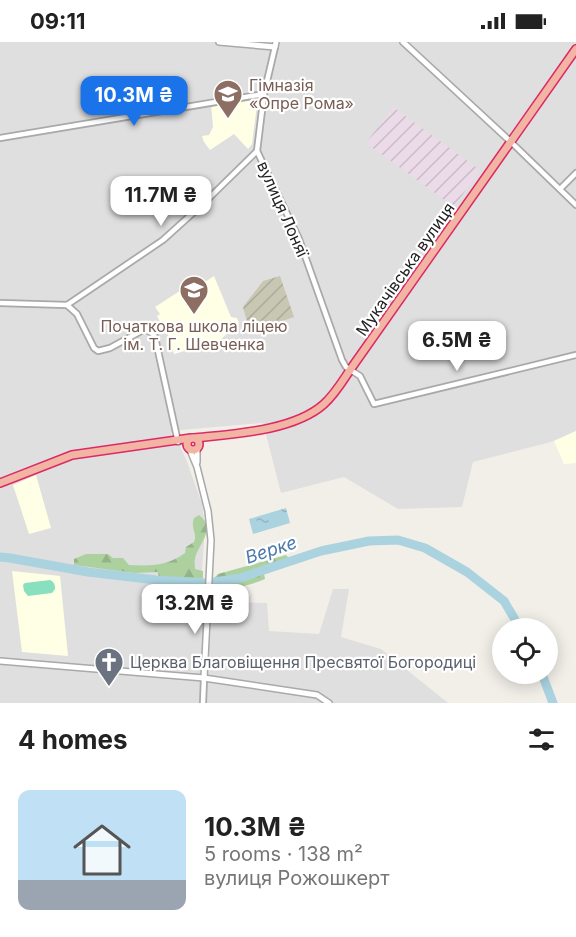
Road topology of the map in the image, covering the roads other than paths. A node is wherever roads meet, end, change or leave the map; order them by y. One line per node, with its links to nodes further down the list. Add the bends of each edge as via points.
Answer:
1 (219, 42): 3 (street)
2 (403, 42): 7 (street)
3 (276, 45): 5 (street, вулиця Лоняї)
4 (576, 49): 7 (highway, Мукачівська вулиця)
5 (264, 94): 6 (street); 8 (street, вулиця Лоняї)
6 (0, 138)
7 (511, 142): 10 (street); 15 (highway, Мукачівська вулиця)
8 (257, 151): 13 (street, via 163,240); 15 (street, вулиця Лоняї, via 299,239 342,360)
9 (576, 173): 10 (street)
10 (560, 189): 11 (street)
11 (576, 205)
12 (0, 303): 13 (street)
13 (67, 305): 18 (street, via 98,351 143,330 152,333)
14 (576, 355): 15 (street, вулиця Лоняї, via 374,404 360,376)
15 (350, 370): 16 (highway, Мукачівська вулиця, via 332,396 304,417 277,427)
16 (208, 436): 17 (highway, Мукачівська вулиця); 19 (highway)
17 (192, 438): 18 (highway, Мукачівська вулиця); 19 (highway, via 197,440); 19 (highway, via 187,441)
18 (178, 441): 19 (highway, Мукачівська вулиця); 20 (highway, Мукачівська вулиця, via 72,455)
19 (193, 448): 22 (street, via 212,540)
20 (0, 483)
21 (0, 661): 22 (street)
22 (204, 678): 23 (street); 24 (street, via 317,695)
23 (203, 703)
24 (329, 703)

